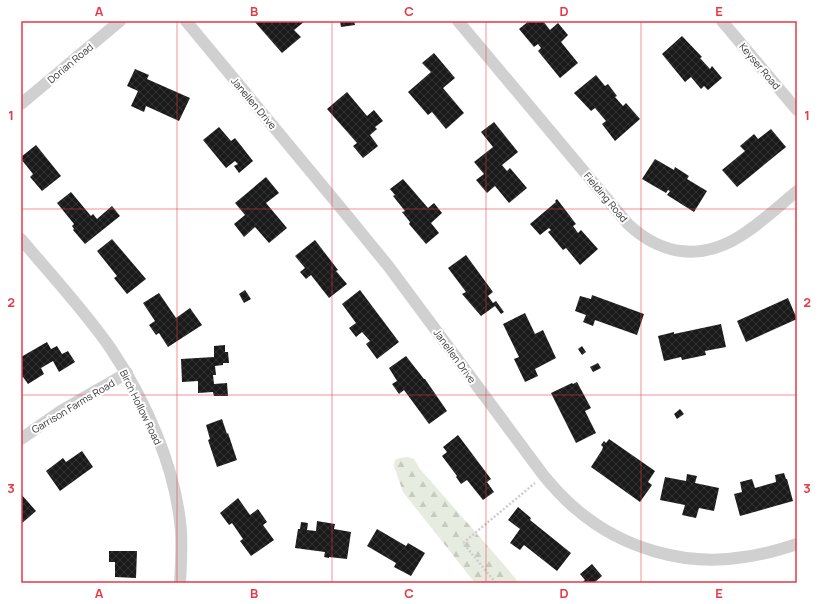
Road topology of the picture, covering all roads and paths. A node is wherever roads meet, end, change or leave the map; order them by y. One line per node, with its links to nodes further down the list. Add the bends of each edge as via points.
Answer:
1 (120, 21): 5 (street, Dorian Road)
2 (186, 21): 12 (street, Janellen Drive, via 389,267 544,476 577,510 617,536 642,548 668,555 715,560 742,558)
3 (458, 21): 7 (street, Fielding Road, via 628,224 650,241 687,252 713,250 743,235)
4 (722, 21): 6 (street, Keyser Road)
5 (21, 104)
6 (797, 110)
7 (797, 191)
8 (21, 239): 9 (street, Birch Hollow Road, via 90,321)
9 (127, 373): 10 (street, Garrison Farms Road, via 61,411); 13 (street, Birch Hollow Road, via 152,423 169,469 181,531)
10 (21, 439)
11 (536, 483): 14 (path, via 463,544)
12 (797, 544)
13 (180, 583)
14 (496, 583)

